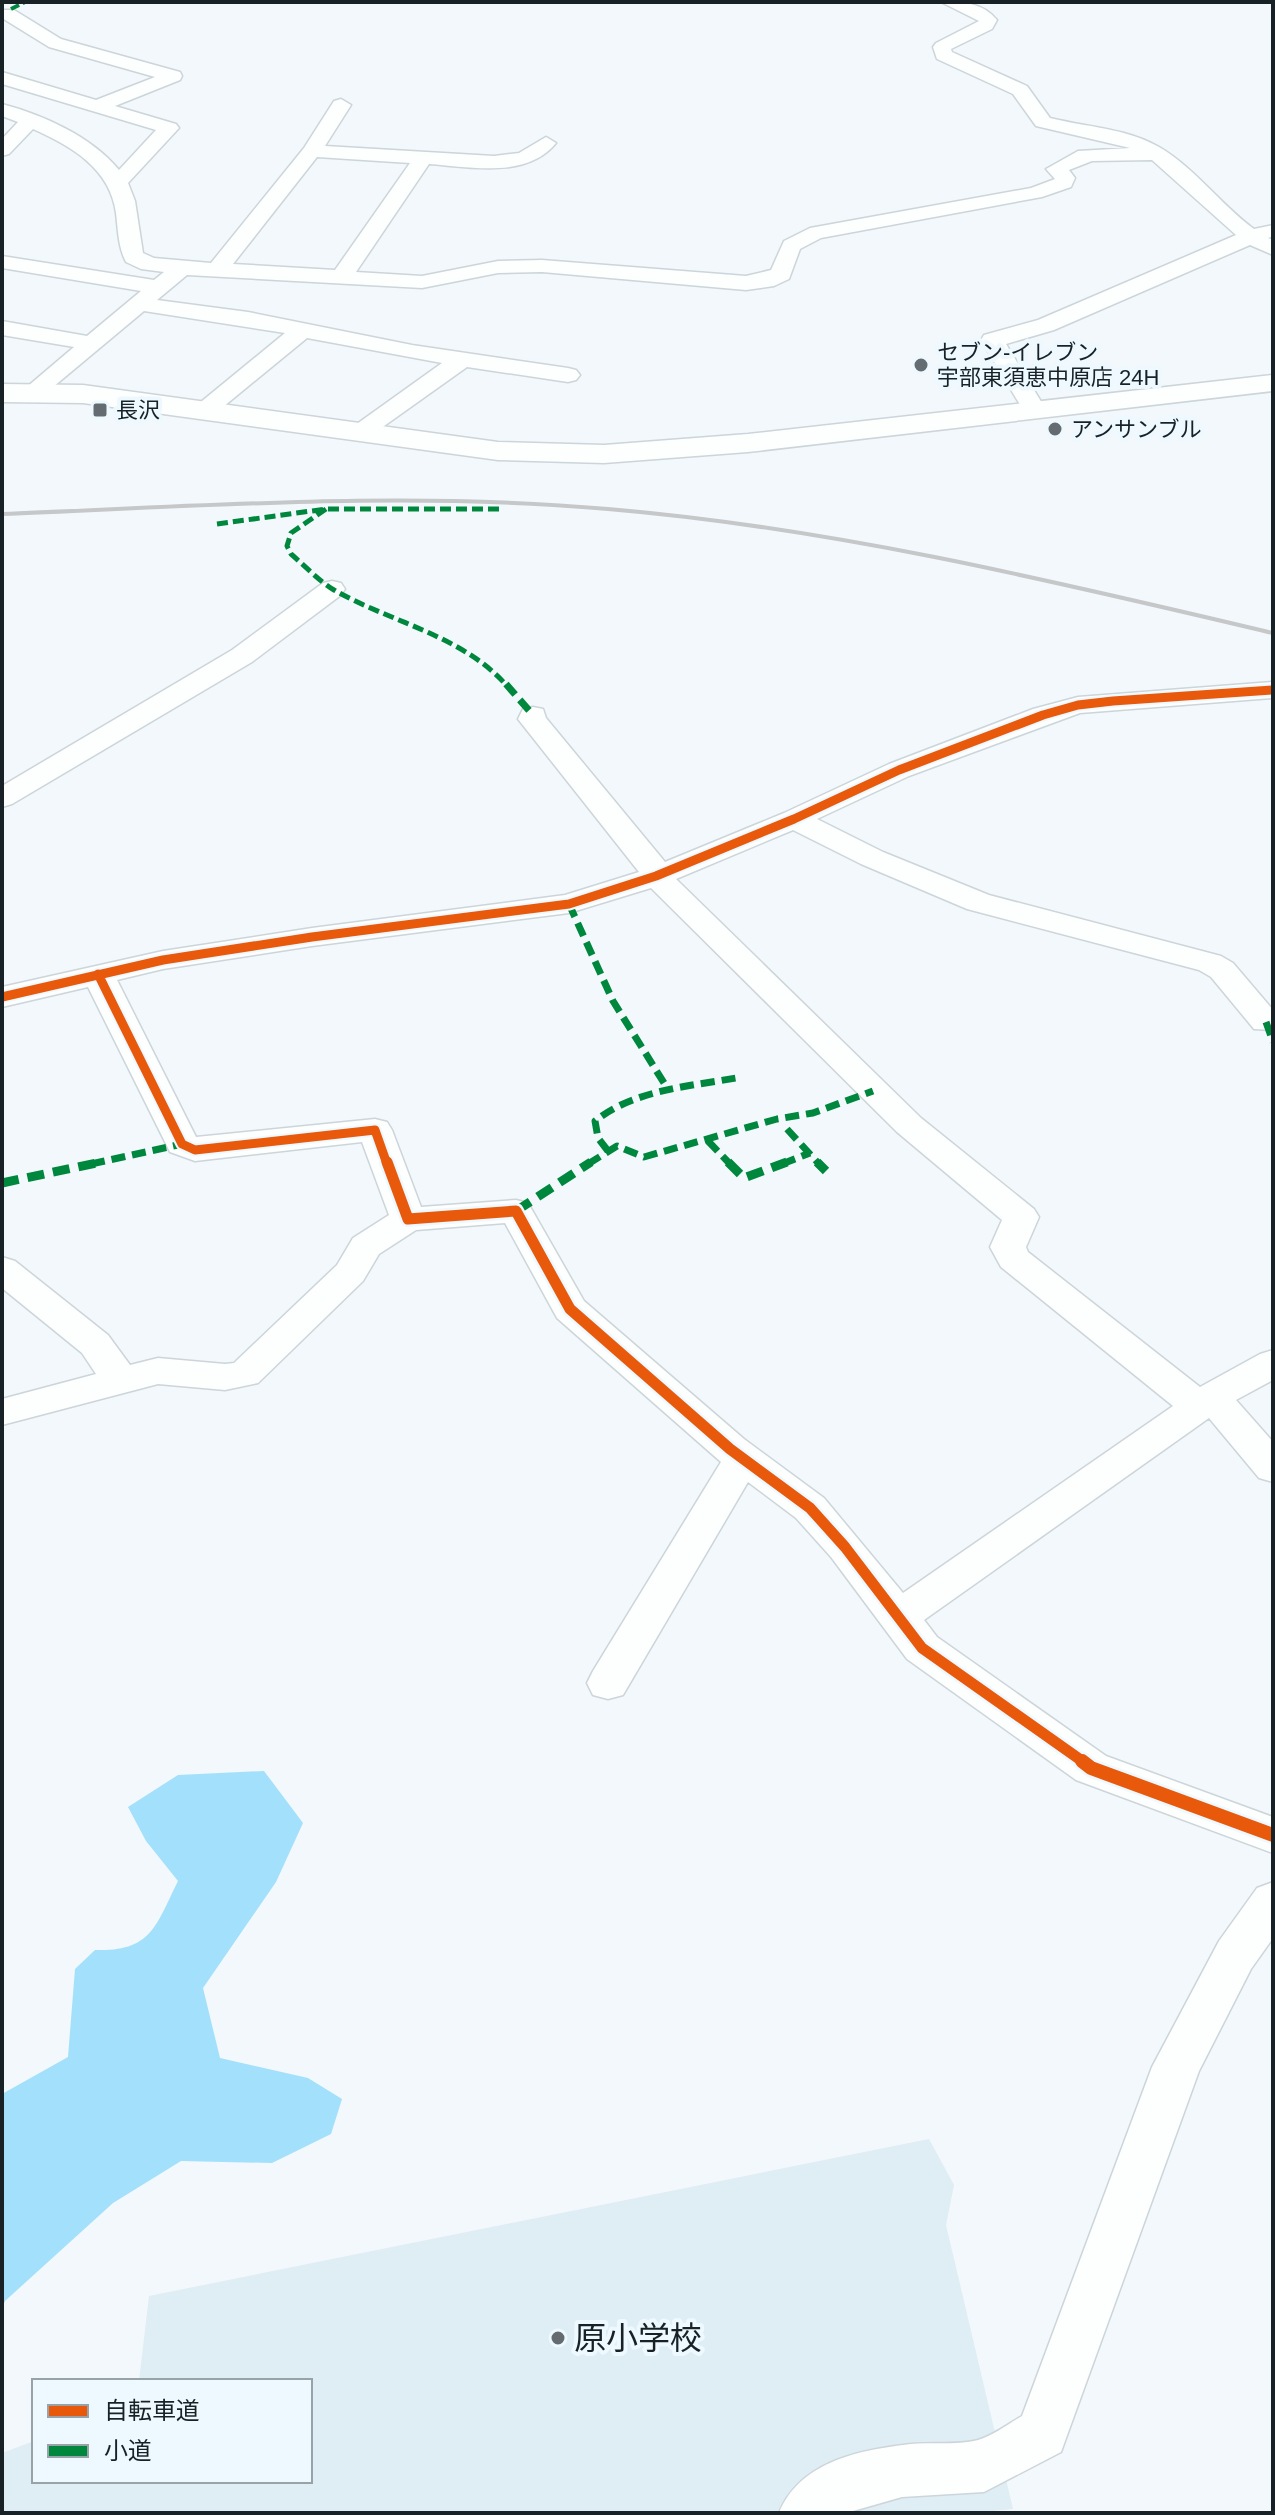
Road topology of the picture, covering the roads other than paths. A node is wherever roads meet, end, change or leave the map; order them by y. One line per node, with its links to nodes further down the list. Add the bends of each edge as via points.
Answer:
1 (962, 3): 11 (street, via 988,20 942,47 943,55 1020,90 1043,122 1088,130)
2 (7, 13): 5 (street, via 55,43 173,76)
3 (2, 78): 5 (street)
4 (341, 105): 10 (street)
5 (98, 106): 13 (street, via 169,128)
6 (2, 110): 7 (street)
7 (30, 121): 9 (street); 13 (street, via 79,144)
8 (546, 143): 12 (street, via 525,158)
9 (2, 150)
10 (312, 151): 12 (street); 19 (street)
11 (1156, 154): 15 (street); 20 (street, via 1078,157 1056,169 1064,183 1035,193 817,232 791,242 781,274 766,281 542,266 498,267 422,282)
12 (423, 159): 20 (street)
13 (118, 182): 18 (street, via 134,257)
14 (1273, 229): 15 (street)
15 (1252, 239): 16 (street); 31 (street, via 1193,259 1031,332 992,340)
16 (1273, 249)
17 (2, 262): 21 (street)
18 (182, 268): 19 (street); 21 (street)
19 (217, 270): 20 (street)
20 (342, 276)
21 (160, 288): 22 (street)
22 (140, 304): 24 (street); 25 (street)
23 (2, 328): 25 (street)
24 (302, 330): 26 (street); 32 (street)
25 (91, 343): 29 (street)
26 (463, 359): 27 (street); 33 (street)
27 (568, 375)
28 (1273, 383): 31 (street)
29 (33, 392): 30 (street); 32 (street)
30 (2, 393)
31 (1033, 408): 33 (street, via 616,454 498,451)
32 (204, 411): 33 (street)
33 (362, 431)
34 (332, 589): 37 (street, via 242,656)
35 (1273, 690): 38 (street, via 1078,705 977,738)
36 (533, 715): 39 (street)
37 (2, 798)
38 (794, 819): 39 (street); 43 (street, via 978,902 1210,963)
39 (656, 876): 40 (street, via 569,904 297,939); 48 (street, via 909,1125 1021,1217 1008,1247 1014,1259)
40 (98, 974): 41 (street); 42 (street); 44 (street, via 182,1144 195,1150 375,1130)
41 (2, 981)
42 (2, 997)
43 (1266, 1022)
44 (408, 1219): 47 (street, via 366,1246 350,1273 245,1374 158,1371); 50 (street, via 516,1211 570,1309)
45 (8, 1283): 47 (street, via 95,1344)
46 (1273, 1363): 48 (street)
47 (121, 1381): 49 (street)
48 (1205, 1402): 51 (street); 52 (street)
49 (2, 1412)
50 (743, 1458): 52 (street, via 810,1508); 53 (street)
51 (1273, 1468)
52 (898, 1617): 54 (street, via 922,1648 1091,1768)
53 (608, 1683)
54 (1273, 1835)
55 (1273, 1901): 56 (street, via 1235,1955 1176,2067 1042,2434 984,2466 902,2471 833,2488)
56 (806, 2513)

